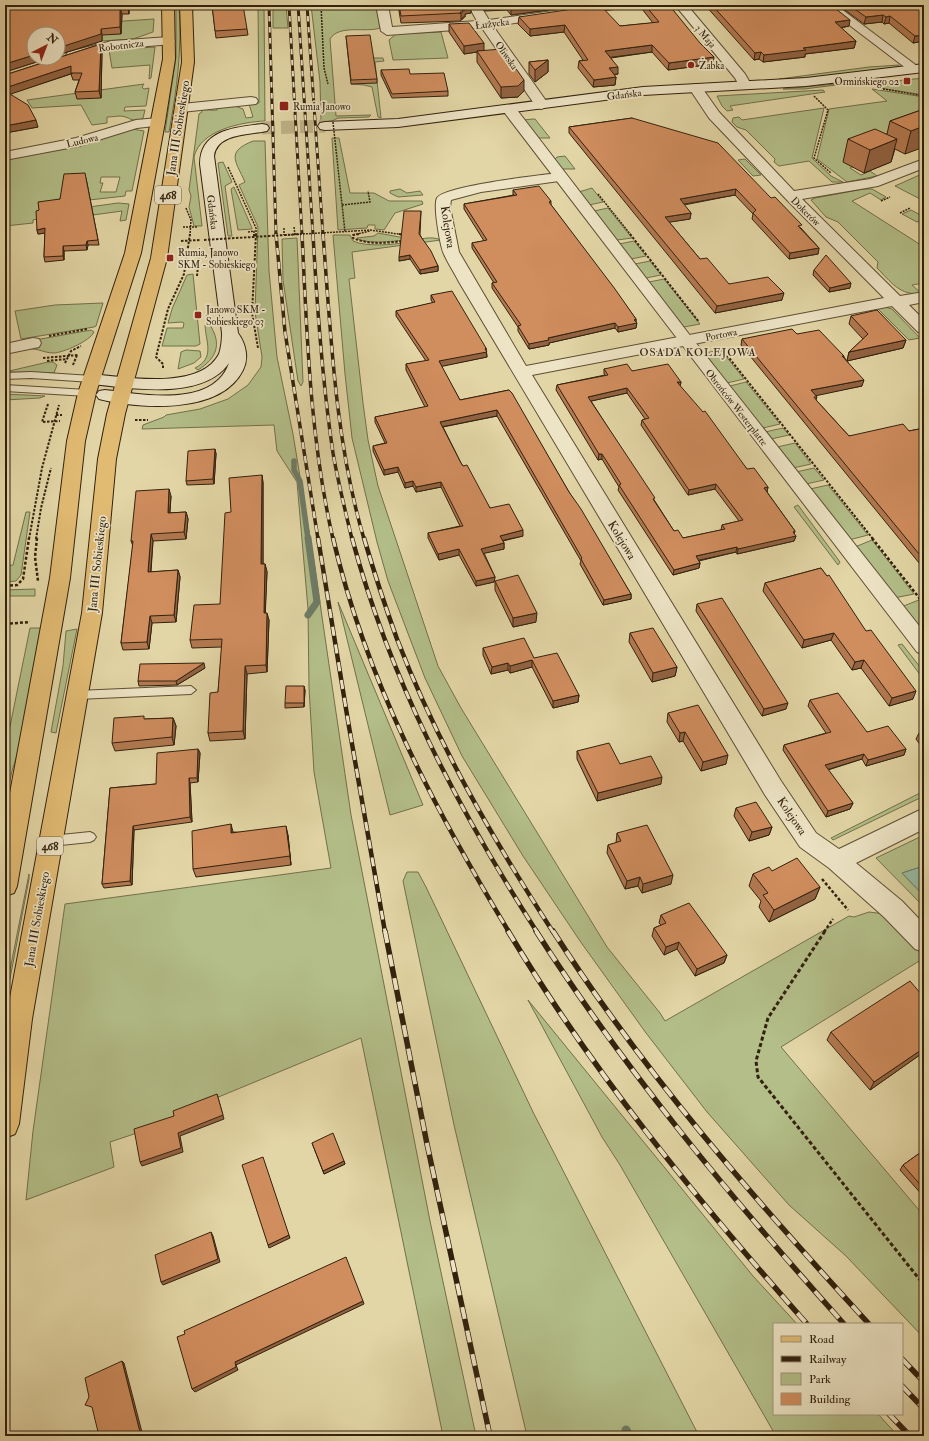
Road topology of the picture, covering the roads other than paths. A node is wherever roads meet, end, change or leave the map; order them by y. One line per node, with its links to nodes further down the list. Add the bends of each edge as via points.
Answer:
1 (168, 5): 10 (main road, Jana III Sobieskiego / 468)
2 (186, 5): 17 (main road, Jana III Sobieskiego / 468, via 188,62)
3 (382, 5): 9 (street, Łużycka, via 384,31)
4 (474, 5): 9 (street, Oliwska)
5 (621, 5): 8 (street, Łużycka)
6 (680, 5): 13 (street, 3 Maja)
7 (829, 5): 12 (street)
8 (580, 8): 9 (street, Łużycka)
9 (485, 24): 16 (street, Oliwska)
10 (169, 41): 11 (street, Robotnicza, via 112,45); 19 (main road, Jana III Sobieskiego / 468, via 169,59)
11 (66, 58)
12 (920, 68): 13 (street, Gdańska, via 806,82)
13 (746, 86): 14 (street, Gdańska)
14 (695, 88): 16 (street, Gdańska, via 643,91); 25 (street, Dokerów, via 714,115)
15 (251, 101): 17 (street)
16 (542, 105): 18 (street, Gdańska)
17 (182, 108): 36 (main road, Jana III Sobieskiego / 468, via 159,258)
18 (509, 109): 20 (street, Gdańska, via 398,123); 24 (street, Obrońców Westerplatte)
19 (158, 122): 22 (street, Ludowa, via 136,124 79,142); 34 (main road, Jana III Sobieskiego / 468, via 133,253)
20 (329, 124)
21 (262, 128): 36 (street, Gdańska, via 229,135 213,144 208,151 207,164 230,333 236,343 239,362 237,370 218,386 191,397 170,400)
22 (5, 156)
23 (924, 164): 25 (street, via 874,183)
24 (560, 177): 29 (street, Obrońców Westerplatte); 32 (street, Kolejowa, via 459,192 447,196 442,203 451,252)
25 (792, 196): 27 (street, Dokerów)
26 (924, 297): 27 (street, Portowa)
27 (897, 302): 28 (street, Dokerów); 29 (street, Portowa)
28 (924, 329)
29 (686, 341): 32 (street, Portowa); 37 (street, Obrońców Westerplatte)
30 (5, 349): 31 (street)
31 (36, 351)
32 (523, 372): 43 (street, Kolejowa, via 773,788 808,840)
33 (5, 376): 34 (lane, via 31,375)
34 (90, 386): 35 (lane); 36 (street, Gdańska); 44 (main road, Jana III Sobieskiego / 468, via 76,441 60,578)
35 (5, 388)
36 (123, 389): 39 (main road, Jana III Sobieskiego / 468, via 108,459 93,606)
37 (924, 647)
38 (191, 690): 39 (lane)
39 (77, 695): 42 (main road, Jana III Sobieskiego / 468)
40 (924, 818): 43 (street)
41 (90, 837): 42 (lane)
42 (51, 841): 46 (main road, Jana III Sobieskiego / 468, via 19,1019)
43 (837, 861): 45 (street, Kolejowa, via 893,909)
44 (5, 886)
45 (924, 941)
46 (5, 1124)

